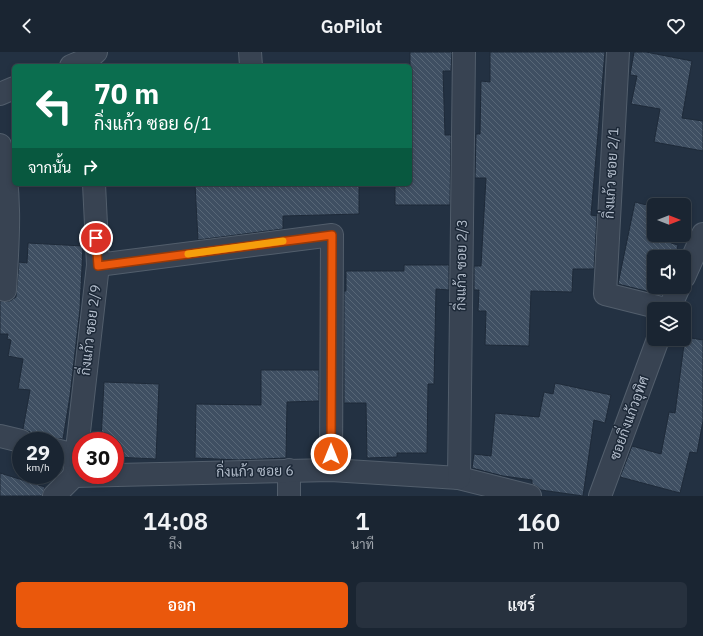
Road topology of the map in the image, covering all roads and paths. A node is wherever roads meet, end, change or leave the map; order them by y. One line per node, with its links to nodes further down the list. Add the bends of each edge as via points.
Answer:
1 (250, 52): 4 (street)
2 (464, 52): 23 (street, กิ่งแก้ว ซอย 2/3)
3 (618, 52): 13 (street, กิ่งแก้ว ซอย 2/1, via 605,294)
4 (251, 64)
5 (12, 89): 6 (street)
6 (0, 94)
7 (0, 145): 12 (street, via 5,164 8,235)
8 (94, 186): 10 (street, กิ่งแก้ว ซอย 2/9)
9 (703, 234): 11 (street)
10 (98, 266): 17 (street, กิ่งแก้ว ซอย 2/9); 19 (street, via 332,235)
11 (692, 270)
12 (5, 290)
13 (647, 304)
14 (655, 346): 27 (street, ซอยกิ่งแก้วอุทิศ)
15 (0, 436): 16 (street)
16 (12, 439)
17 (65, 452): 20 (street, กิ่งแก้ว ซอย 2/9)
18 (289, 470): 19 (street, กิ่งแก้ว ซอย 6); 21 (street, กิ่งแก้ว ซอย 6); 25 (street)
19 (331, 470): 23 (street, กิ่งแก้ว ซอย 6)
20 (72, 471)
21 (124, 475)
22 (72, 478): 24 (street)
23 (459, 478): 26 (street, กิ่งแก้ว ซอย 6)
24 (54, 496)
25 (289, 496)
26 (530, 496)
27 (600, 496)

